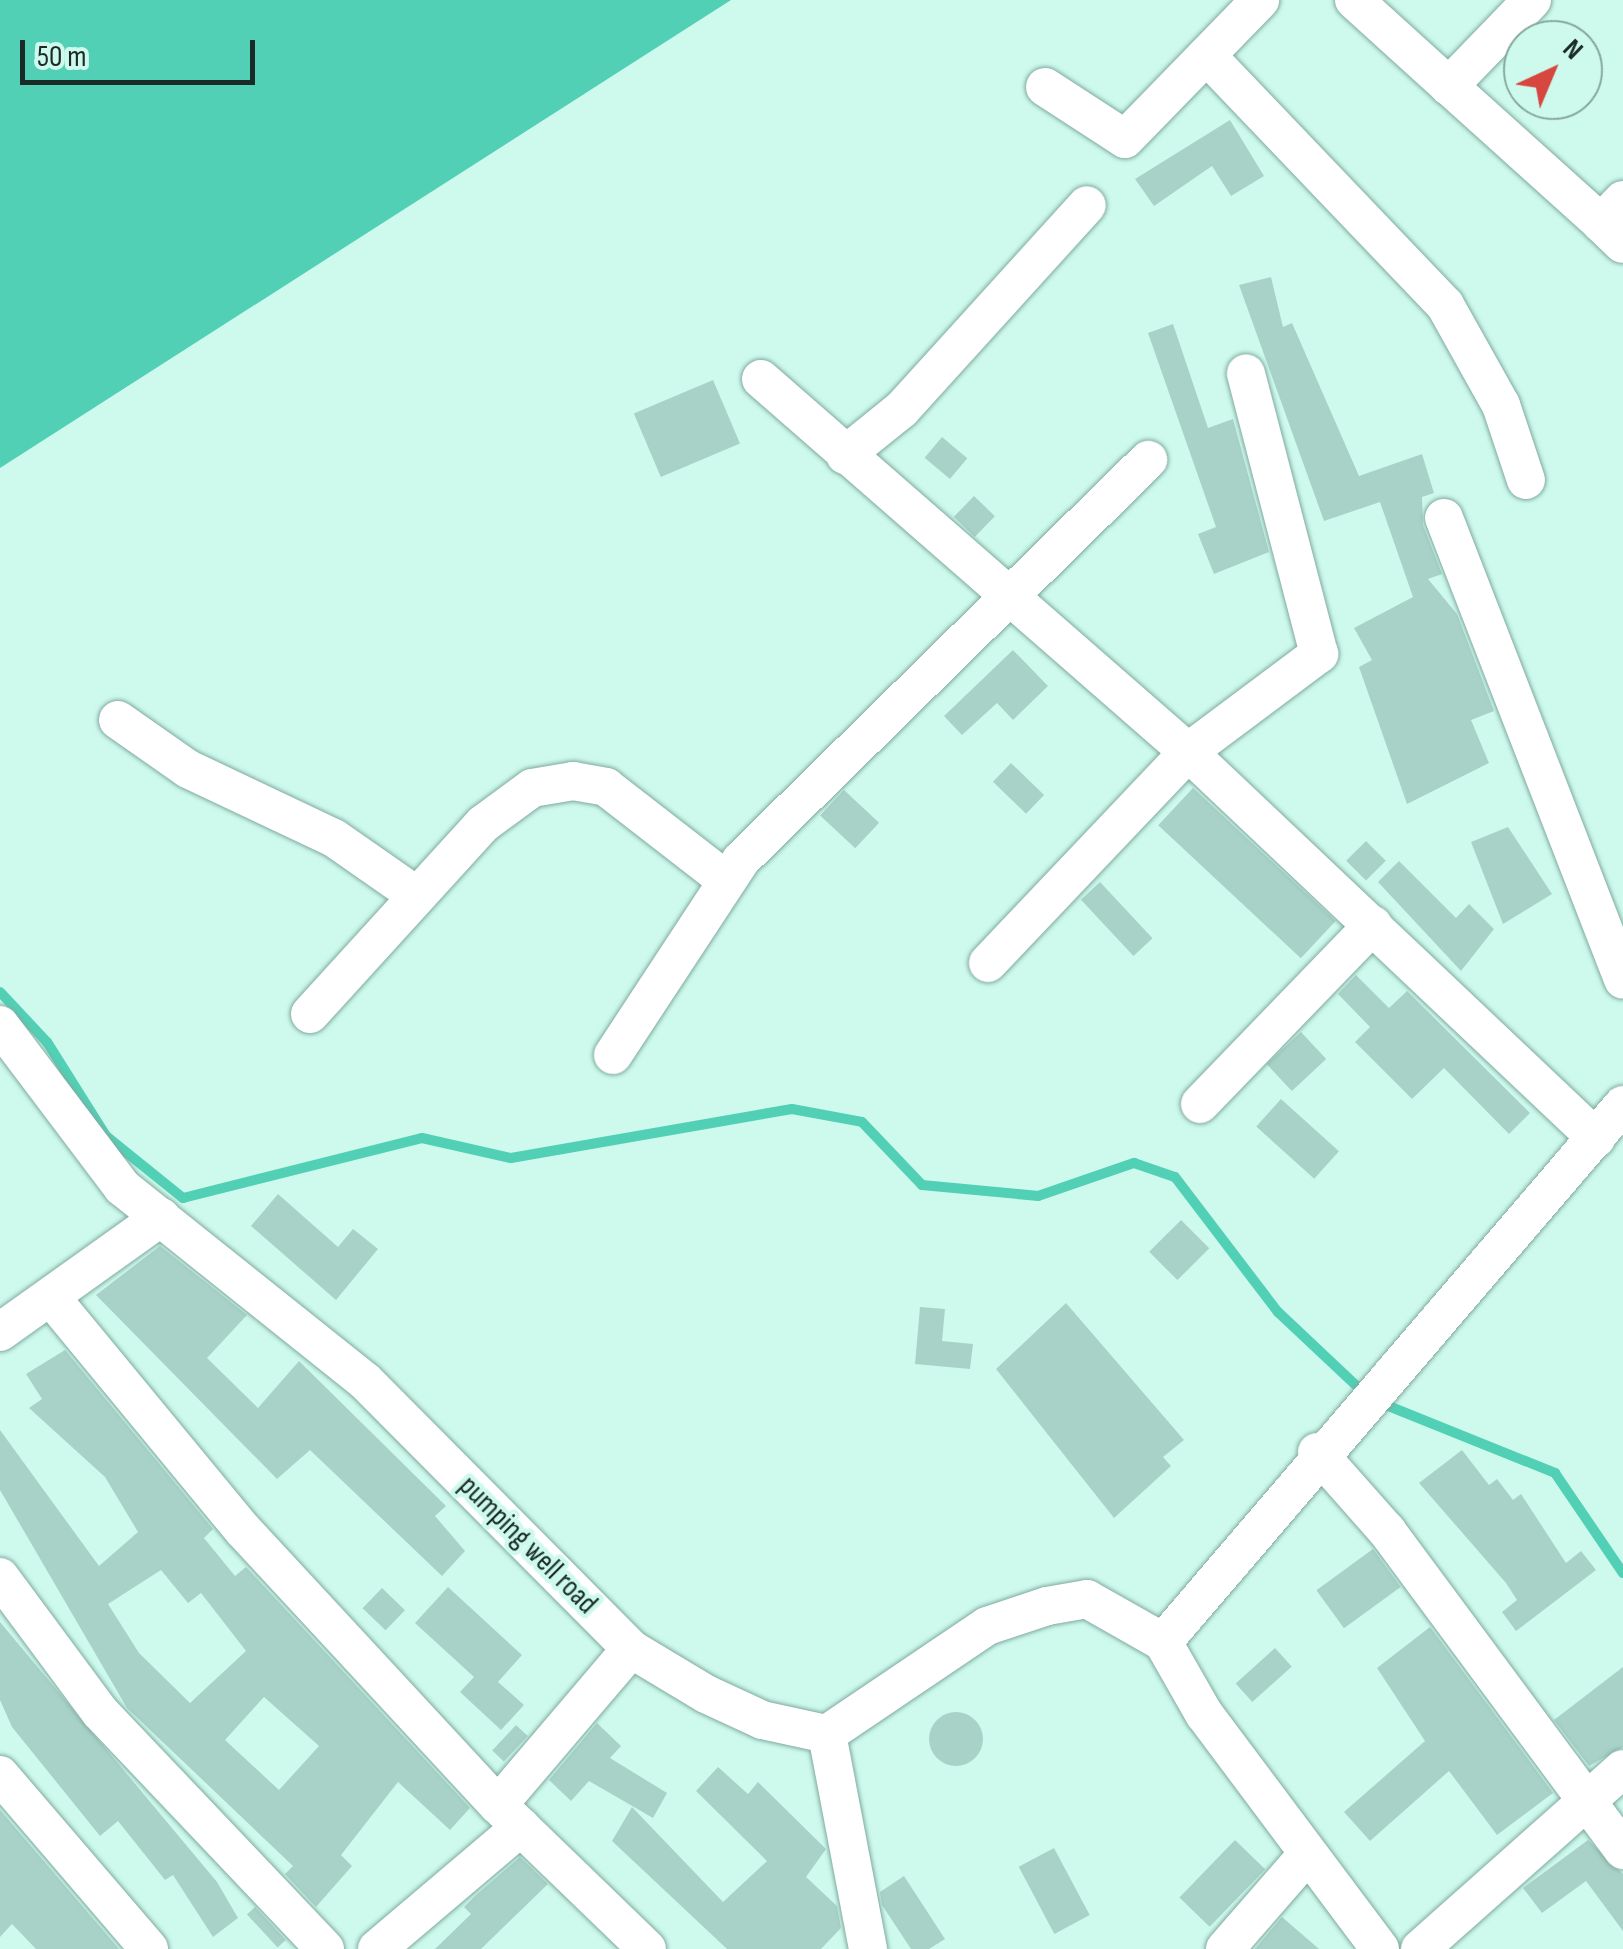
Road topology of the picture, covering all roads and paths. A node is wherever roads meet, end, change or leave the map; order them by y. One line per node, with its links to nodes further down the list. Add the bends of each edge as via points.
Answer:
1 (1260, 0): 4 (street)
2 (1354, 0): 5 (street)
3 (1532, 0): 5 (street)
4 (1209, 58): 6 (street, via 1124,138); 13 (street, via 1445,305 1501,405)
5 (1449, 86): 8 (street)
6 (1046, 87)
7 (1086, 205): 11 (street, via 902,409)
8 (1616, 222)
9 (1246, 372): 17 (street, via 1320,654)
10 (761, 379): 11 (street)
11 (845, 454): 15 (street)
12 (1148, 460): 15 (street)
13 (1526, 480)
14 (1444, 518): 22 (street)
15 (1012, 601): 17 (street); 18 (street, via 813,783)
16 (118, 720): 19 (street, via 188,769 334,838)
17 (1188, 752): 20 (street); 21 (street)
18 (727, 881): 19 (street, via 648,811 572,781 532,788); 25 (street)
19 (417, 896): 23 (street)
20 (1373, 926): 26 (street); 28 (street)
21 (988, 962)
22 (1623, 980)
23 (310, 1014)
24 (0, 1025): 29 (street, pumping well road, via 122,1187)
25 (613, 1055)
26 (1200, 1104)
27 (1623, 1105): 28 (street)
28 (1596, 1138): 32 (street, via 1406,1362)
29 (161, 1217): 30 (street); 35 (street, pumping well road, via 365,1381)
30 (54, 1301): 31 (street); 40 (street, via 244,1530)
31 (0, 1332)
32 (1317, 1452): 34 (street); 39 (street, via 1387,1530)
33 (0, 1576): 44 (street, via 100,1712)
34 (1163, 1642): 36 (street, via 1087,1599 1047,1606 987,1626); 42 (street)
35 (631, 1649): 36 (street, pumping well road, via 762,1720); 40 (street)
36 (827, 1734): 47 (street)
37 (1623, 1769): 39 (street)
38 (0, 1775): 43 (street)
39 (1589, 1803): 41 (street); 50 (street, via 1490,1880)
40 (509, 1816): 45 (street); 46 (street)
41 (1623, 1850)
42 (1305, 1857): 48 (street); 49 (street)
43 (149, 1949)
44 (325, 1949)
45 (377, 1949)
46 (647, 1949)
47 (868, 1949)
48 (1225, 1949)
49 (1380, 1949)
50 (1420, 1949)

